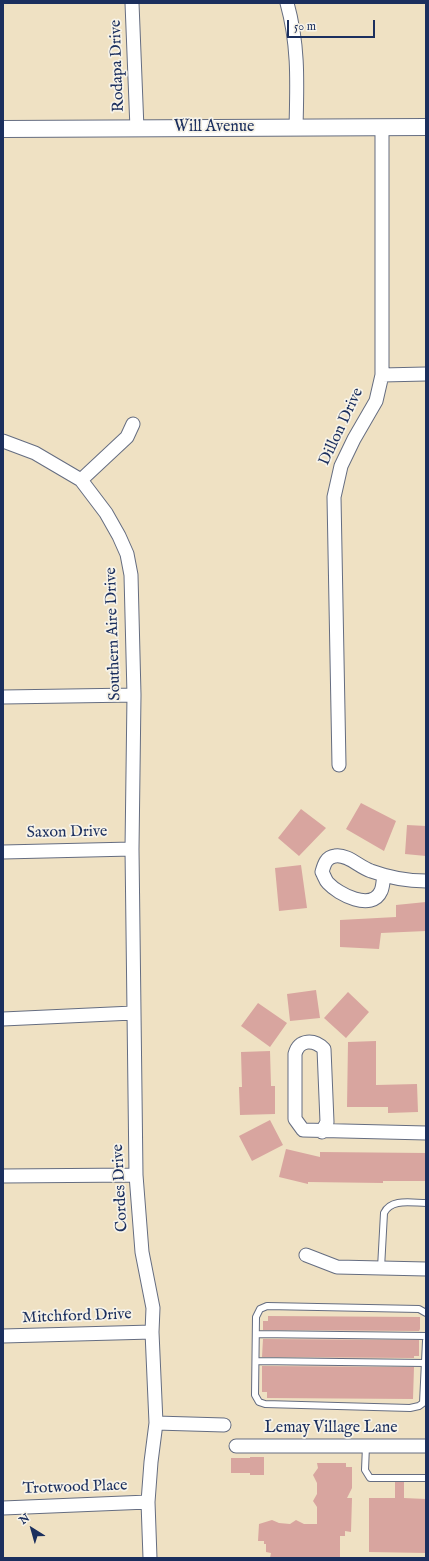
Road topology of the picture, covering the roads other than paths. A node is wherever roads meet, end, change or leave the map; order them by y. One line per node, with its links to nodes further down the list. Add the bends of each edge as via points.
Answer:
1 (132, 3): 5 (street, Rodapa Drive)
2 (287, 3): 6 (street, via 294,28)
3 (382, 127): 4 (street, Will Avenue); 6 (street, Will Avenue); 9 (street, Dillon Drive)
4 (426, 127)
5 (137, 128): 6 (street, Will Avenue); 7 (street, Will Avenue)
6 (296, 128)
7 (3, 129)
8 (426, 374): 9 (street)
9 (382, 375): 15 (street, Dillon Drive, via 376,401 341,466 334,496)
10 (133, 424): 12 (street, via 127,437)
11 (3, 441): 12 (street, Southern Aire Drive, via 35,453)
12 (81, 480): 13 (street, Southern Aire Drive, via 106,513 127,554 133,611)
13 (134, 695): 14 (street); 16 (street, Southern Aire Drive)
14 (3, 697)
15 (339, 765)
16 (133, 815): 17 (street, Cordes Drive)
17 (132, 849): 18 (street, Saxon Drive); 21 (street, Cordes Drive)
18 (3, 852)
19 (384, 875): 19 (street, via 341,856 333,856 325,862 322,872 327,882 339,892 364,902 374,899 381,892); 20 (street, via 410,881)
20 (426, 881)
21 (133, 1013): 22 (street); 25 (street, Cordes Drive)
22 (3, 1019)
23 (322, 1132): 23 (street, via 303,1130 295,1119 295,1054 297,1047 310,1041 318,1043 324,1049 327,1122); 24 (street)
24 (426, 1133)
25 (136, 1175): 26 (street); 32 (street, Cordes Drive, via 142,1252 153,1308)
26 (3, 1176)
27 (426, 1203): 29 (lane, via 395,1203 385,1210)
28 (306, 1255): 29 (street, via 337,1267)
29 (381, 1268): 30 (street)
30 (426, 1269)
31 (426, 1313): 33 (lane, via 419,1309 267,1306 260,1309 256,1317)
32 (152, 1332): 34 (street, Mitchford Drive); 39 (street, Cordes Drive)
33 (256, 1334): 35 (lane); 37 (lane)
34 (3, 1336)
35 (426, 1336)
36 (426, 1341): 38 (lane)
37 (256, 1360): 38 (lane); 38 (lane, via 255,1395 259,1402 265,1404 410,1408 419,1406 422,1403)
38 (425, 1366)
39 (156, 1423): 40 (street); 45 (street, Cordes Drive)
40 (224, 1425)
41 (236, 1446): 42 (street, Lemay Village Lane)
42 (366, 1446): 43 (street, Lemay Village Lane); 44 (lane, via 365,1470 370,1478)
43 (426, 1446)
44 (426, 1478)
45 (148, 1502): 46 (street, Trotwood Place); 47 (street, Cordes Drive)
46 (3, 1508)
47 (150, 1558)

